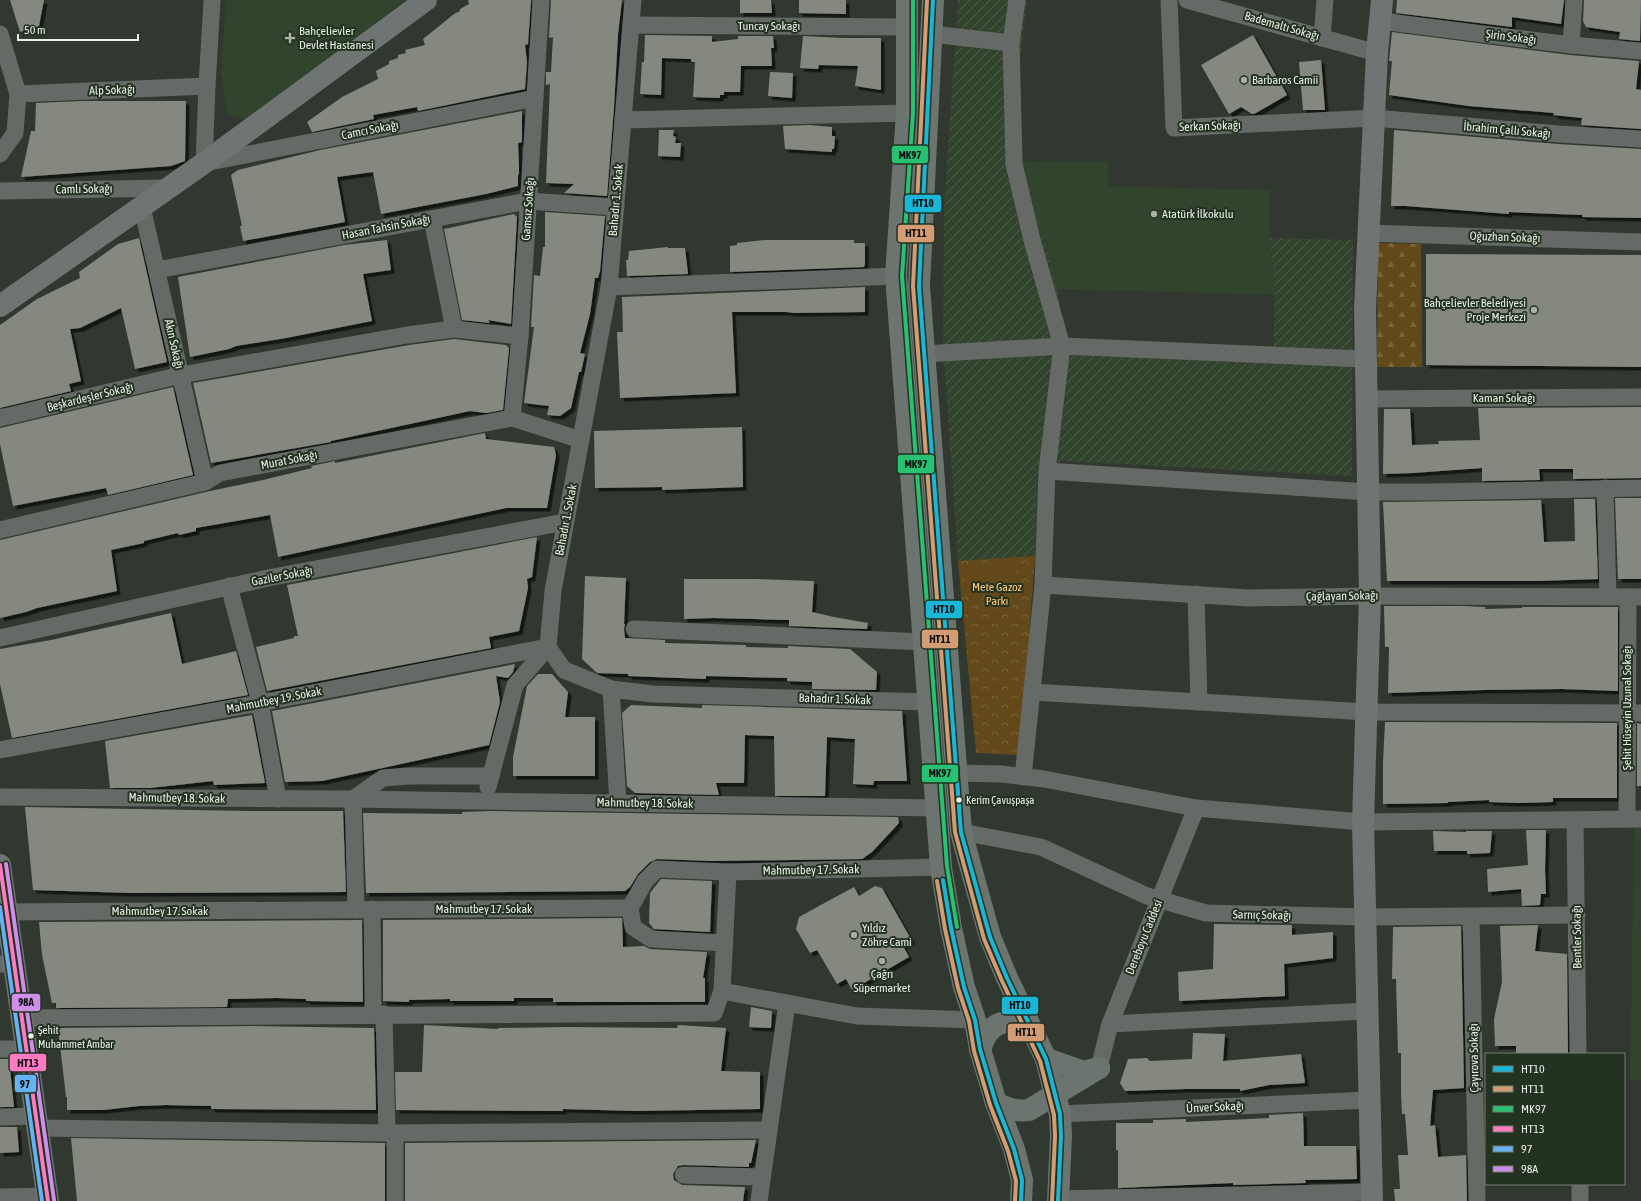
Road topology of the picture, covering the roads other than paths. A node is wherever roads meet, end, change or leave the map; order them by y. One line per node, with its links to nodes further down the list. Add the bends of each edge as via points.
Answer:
1 (212, 0): 22 (street)
2 (426, 0): 30 (street)
3 (541, 0): 24 (street, Gamsız Sokağı)
4 (633, 0): 13 (street, Bahadır 1. Sokak)
5 (907, 0): 14 (main road)
6 (933, 0): 16 (main road)
7 (1018, 0): 18 (street)
8 (1169, 0): 26 (street, Serkan Sokağı, via 1174,128)
9 (1325, 0): 17 (street)
10 (1574, 0): 19 (street)
11 (1195, 1): 17 (street, Bademaltı Sokağı)
12 (1382, 10): 19 (street, Şirin Sokağı); 21 (street)
13 (631, 25): 14 (street, Tuncay Sokağı); 27 (street, Bahadır 1. Sokak)
14 (907, 27): 25 (main road)
15 (0, 34): 23 (street)
16 (932, 34): 18 (street); 46 (main road, via 919,286)
17 (1322, 38): 21 (street, Bademaltı Sokağı)
18 (1011, 43): 45 (street, via 1014,164)
19 (1571, 45): 20 (street, Şirin Sokağı)
20 (1641, 51)
21 (1377, 53): 26 (street)
22 (207, 86): 23 (street, Alp Sokağı); 30 (street)
23 (18, 94): 29 (street, via 15,133)
24 (535, 98): 30 (street, Camcı Sokağı); 33 (street, Gamsız Sokağı)
25 (907, 113): 27 (street); 40 (main road)
26 (1374, 118): 28 (street, İbrahim Çallı Sokağı); 37 (street)
27 (623, 120): 35 (street, Bahadır 1. Sokak)
28 (1641, 139)
29 (0, 154)
30 (204, 163): 31 (street)
31 (169, 188): 32 (street, Camlı Sokağı); 34 (street)
32 (0, 191)
33 (528, 201): 35 (street, Hasan Tahsin Sokağı); 36 (street, Hasan Tahsin Sokağı); 44 (street, Gamsız Sokağı)
34 (142, 206): 39 (street, Akın Sokağı); 42 (street)
35 (616, 206): 41 (street, Bahadır 1. Sokak)
36 (432, 218): 39 (street, Hasan Tahsin Sokağı); 43 (street)
37 (1368, 233): 38 (street, Oğuzhan Sokağı); 47 (street)
38 (1641, 242)
39 (157, 270): 48 (street, Akın Sokağı)
40 (896, 276): 41 (street); 69 (main road)
41 (609, 287): 53 (street, Bahadır 1. Sokak)
42 (0, 306)
43 (454, 329): 44 (street, Beşkardeşler Sokağı); 48 (street, Beşkardeşler Sokağı)
44 (520, 336): 52 (street, Gamsız Sokağı)
45 (1062, 346): 46 (street); 47 (street); 54 (street)
46 (924, 354): 79 (main road)
47 (1365, 359): 50 (street)
48 (181, 375): 51 (street, Beşkardeşler Sokağı); 55 (street, Akın Sokağı)
49 (1641, 397): 50 (street, Kaman Sokağı)
50 (1367, 399): 58 (street)
51 (0, 418)
52 (512, 418): 53 (street, Murat Sokağı); 55 (street, Murat Sokağı, via 220,473)
53 (581, 440): 59 (street, Bahadır 1. Sokak)
54 (1047, 471): 58 (street); 61 (street)
55 (205, 482): 60 (street, Murat Sokağı)
56 (1605, 488): 57 (street); 58 (street); 65 (street)
57 (1641, 488)
58 (1368, 492): 64 (street)
59 (565, 522): 62 (street, Gaziler Sokağı); 70 (street, Bahadır 1. Sokak, via 553,591)
60 (0, 530)
61 (1043, 585): 63 (street, Çağlayan Sokağı); 72 (street)
62 (229, 586): 68 (street, Gaziler Sokağı); 75 (street)
63 (1196, 594): 64 (street, Çağlayan Sokağı, via 1249,598); 74 (street)
64 (1370, 596): 65 (street, Çağlayan Sokağı); 76 (street)
65 (1608, 597): 66 (street, Çağlayan Sokağı)
66 (1634, 597): 77 (street, Şehit Hüseyin Uzunal Sokağı)
67 (634, 629): 69 (street)
68 (0, 638)
69 (924, 642): 73 (main road)
70 (548, 648): 71 (street, Bahadır 1. Sokak, via 564,670); 75 (street, Mahmutbey 19. Sokak); 80 (street, via 515,685)
71 (611, 690): 73 (street, Bahadır 1. Sokak, via 653,694); 86 (street)
72 (1032, 692): 74 (street); 81 (street)
73 (928, 702): 87 (main road)
74 (1199, 702): 76 (street)
75 (260, 703): 78 (street, Mahmutbey 19. Sokak); 83 (street)
76 (1367, 712): 77 (street); 91 (street)
77 (1634, 713): 89 (street, Şehit Hüseyin Uzunal Sokağı)
78 (0, 750)
79 (956, 773): 81 (street); 92 (main road)
80 (491, 776): 84 (street, via 383,778); 85 (street)
81 (1023, 777): 88 (street)
82 (0, 797): 83 (street, Mahmutbey 18. Sokak)
83 (278, 799): 84 (street, Mahmutbey 18. Sokak)
84 (353, 799): 85 (street, Mahmutbey 18. Sokak); 98 (street)
85 (484, 801): 86 (street, Mahmutbey 18. Sokak)
86 (618, 803): 87 (street, Mahmutbey 18. Sokak)
87 (936, 808): 94 (main road)
88 (1196, 808): 91 (street); 96 (street, Dereboyu Caddesi)
89 (1634, 819): 90 (street)
90 (1575, 820): 91 (street); 100 (street, Bentler Sokağı)
91 (1363, 822): 102 (street)
92 (961, 832): 96 (street, Sarnıç Sokağı, via 1041,847); 112 (main road, via 990,937)
93 (0, 865): 99 (street)
94 (941, 867): 95 (street, Mahmutbey 17. Sokak); 110 (main road, via 964,987)
95 (728, 872): 97 (street, Mahmutbey 17. Sokak, via 657,869 645,881); 103 (street)
96 (1159, 900): 102 (street, Sarnıç Sokağı, via 1206,913); 111 (street, Dereboyu Caddesi)
97 (630, 908): 98 (street, Mahmutbey 17. Sokak); 103 (street, via 633,927 651,939)
98 (364, 909): 99 (street, Mahmutbey 17. Sokak); 108 (street)
99 (3, 912): 104 (street)
100 (1577, 915): 101 (street, Sarnıç Sokağı); 116 (street, Bentler Sokağı)
101 (1471, 916): 102 (street, Sarnıç Sokağı); 136 (street, Çayırova Sokağı)
102 (1364, 917): 107 (street)
103 (725, 943): 105 (street)
104 (7, 964): 109 (street)
105 (722, 991): 106 (street); 108 (street, via 714,1013)
106 (787, 1003): 110 (street, via 857,1016); 124 (street)
107 (1367, 1011): 111 (street); 119 (street)
108 (378, 1014): 109 (street); 125 (street)
109 (23, 1018): 114 (street)
110 (975, 1020): 115 (main road)
111 (1110, 1024): 118 (street, Dereboyu Caddesi)
112 (1033, 1032): 115 (main road, via 1015,1022 997,1024 989,1029); 117 (main road)
113 (0, 1049): 114 (street)
114 (27, 1049): 123 (street)
115 (980, 1049): 120 (main road)
116 (1578, 1053)
117 (1046, 1059): 118 (main road, via 1084,1072); 121 (main road)
118 (1099, 1068): 121 (main road)
119 (1370, 1100): 121 (street, Ünver Sokağı); 130 (street)
120 (996, 1103): 121 (main road, via 1010,1110 1020,1111); 135 (main road, via 1014,1149 1022,1180)
121 (1057, 1105): 132 (main road, via 1061,1136)
122 (0, 1117): 123 (street)
123 (38, 1122): 125 (street); 131 (street)
124 (769, 1130): 125 (street); 127 (street)
125 (391, 1133): 133 (street)
126 (683, 1175): 127 (street)
127 (762, 1177): 134 (street)
128 (1580, 1185): 137 (street)
129 (0, 1197): 131 (street)
130 (1372, 1197): 132 (street)
131 (48, 1198)
132 (1058, 1200)
133 (395, 1201)
134 (759, 1201)
135 (1021, 1201)
136 (1477, 1201)
137 (1580, 1201)

